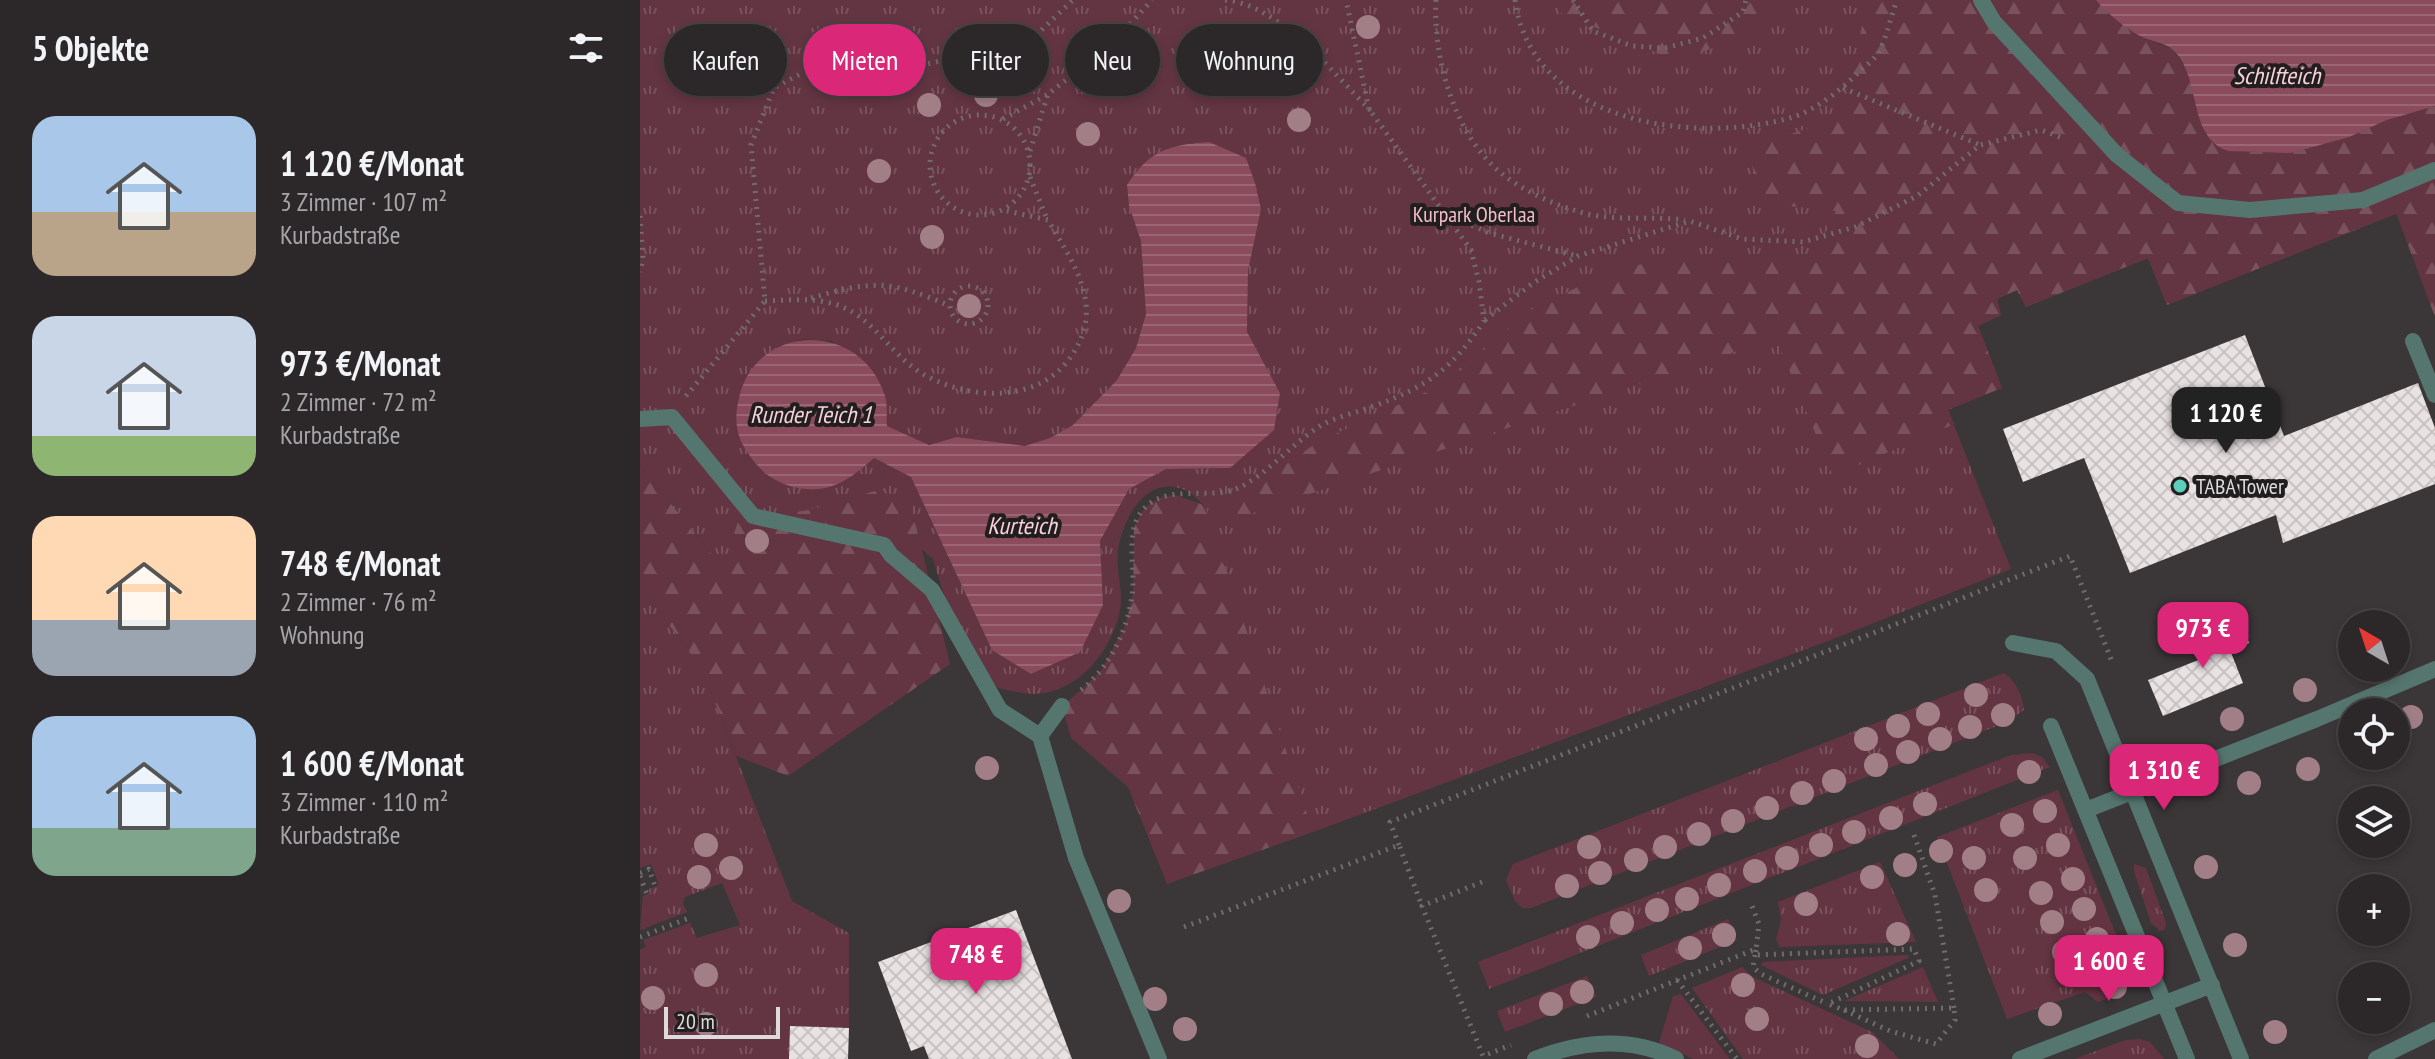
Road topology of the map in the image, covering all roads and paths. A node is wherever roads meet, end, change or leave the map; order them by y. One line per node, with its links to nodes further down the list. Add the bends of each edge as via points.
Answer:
1 (1073, 0): 31 (path, via 1032,39 919,66 830,58 774,88 751,145)
2 (1152, 0): 3 (path); 13 (path, via 1111,45)
3 (1163, 0)
4 (1225, 0): 16 (path, via 1260,11 1293,34)
5 (1346, 0): 16 (path)
6 (1436, 0): 27 (path, via 1438,43 1452,95 1463,125 1498,170 1525,190 1589,214)
7 (1515, 0): 12 (path, via 1535,58 1560,84 1602,107 1658,125 1728,129 1795,117)
8 (1573, 0): 9 (path, via 1593,31 1632,46 1665,48 1703,38 1743,12)
9 (1746, 0)
10 (1897, 0): 12 (path, via 1878,53)
11 (1981, 0): 21 (street, via 1994,22 2117,155 2178,203 2250,210 2363,200)
12 (1843, 88): 19 (path)
13 (1049, 93)
14 (1044, 96): 17 (path)
15 (1047, 96): 20 (path)
16 (1369, 109): 24 (path)
17 (1002, 119): 20 (path, via 1014,127); 23 (path, via 985,114 953,123 940,134 930,166 941,197 954,209 986,216)
18 (2066, 139): 19 (path, via 2041,130)
19 (1980, 145): 27 (path, via 1917,196 1855,227 1803,242 1742,239)
20 (1029, 152): 22 (path)
21 (2435, 170)
22 (1030, 177): 23 (path, via 1024,191); 26 (path)
23 (1003, 210): 26 (path)
24 (1447, 214): 28 (path, via 1489,233); 33 (path, via 1471,250)
25 (640, 216): 29 (path)
26 (1048, 220): 30 (path, via 1082,279 1087,314 1079,344 1060,372 1022,392 980,392 922,374 852,311)
27 (1690, 221): 28 (path)
28 (1578, 256): 33 (path)
29 (640, 272)
30 (806, 299): 31 (path); 32 (path, via 878,284 900,286)
31 (765, 301): 36 (path)
32 (950, 306): 32 (path, via 958,321 969,325 980,321 988,304 983,292 965,287 954,294)
33 (1484, 321): 41 (path, via 1435,378 1322,425 1239,487 1164,496 1150,503 1134,528 1133,594 1125,626 1102,669)
34 (2413, 341): 35 (street)
35 (2435, 395)
36 (672, 417): 37 (street); 43 (street, via 753,516 884,545 932,590 1000,710)
37 (640, 419)
38 (2013, 643): 44 (street, via 2056,651 2087,679)
39 (2114, 666): 47 (path, via 2070,556 1390,822)
40 (2435, 669): 44 (street)
41 (1062, 706): 43 (street)
42 (2051, 726): 45 (street)
43 (1040, 736): 68 (street, via 1076,858)
44 (2134, 791): 45 (street); 59 (street)
45 (2086, 810): 60 (street)
46 (1914, 835): 62 (path, via 1935,895)
47 (1399, 845): 53 (path); 55 (path)
48 (640, 874): 50 (path, via 649,869); 51 (path)
49 (1482, 882): 53 (path)
50 (655, 886)
51 (647, 894)
52 (1750, 901): 57 (path, via 1759,924)
53 (1422, 906): 67 (path)
54 (689, 918): 56 (path)
55 (1184, 927)
56 (640, 937)
57 (1756, 952): 58 (path); 61 (path, via 1753,967 1761,974); 61 (path, via 1914,949 1919,961)
58 (1677, 980): 64 (path); 71 (path)
59 (2212, 985): 60 (street); 74 (street)
60 (2165, 1003): 72 (street); 73 (street)
61 (1828, 1004): 63 (path)
62 (1954, 1008): 63 (path); 63 (path, via 1955,1020 1936,1044)
63 (1844, 1010)
64 (1580, 1018)
65 (2435, 1030): 75 (street)
66 (1525, 1040): 67 (path)
67 (1480, 1058)
68 (1159, 1059)
69 (1535, 1059): 70 (street, via 1605,1042 1639,1046)
70 (1676, 1059)
71 (1737, 1059)
72 (2020, 1059)
73 (2187, 1059)
74 (2241, 1059)
75 (2376, 1059)

